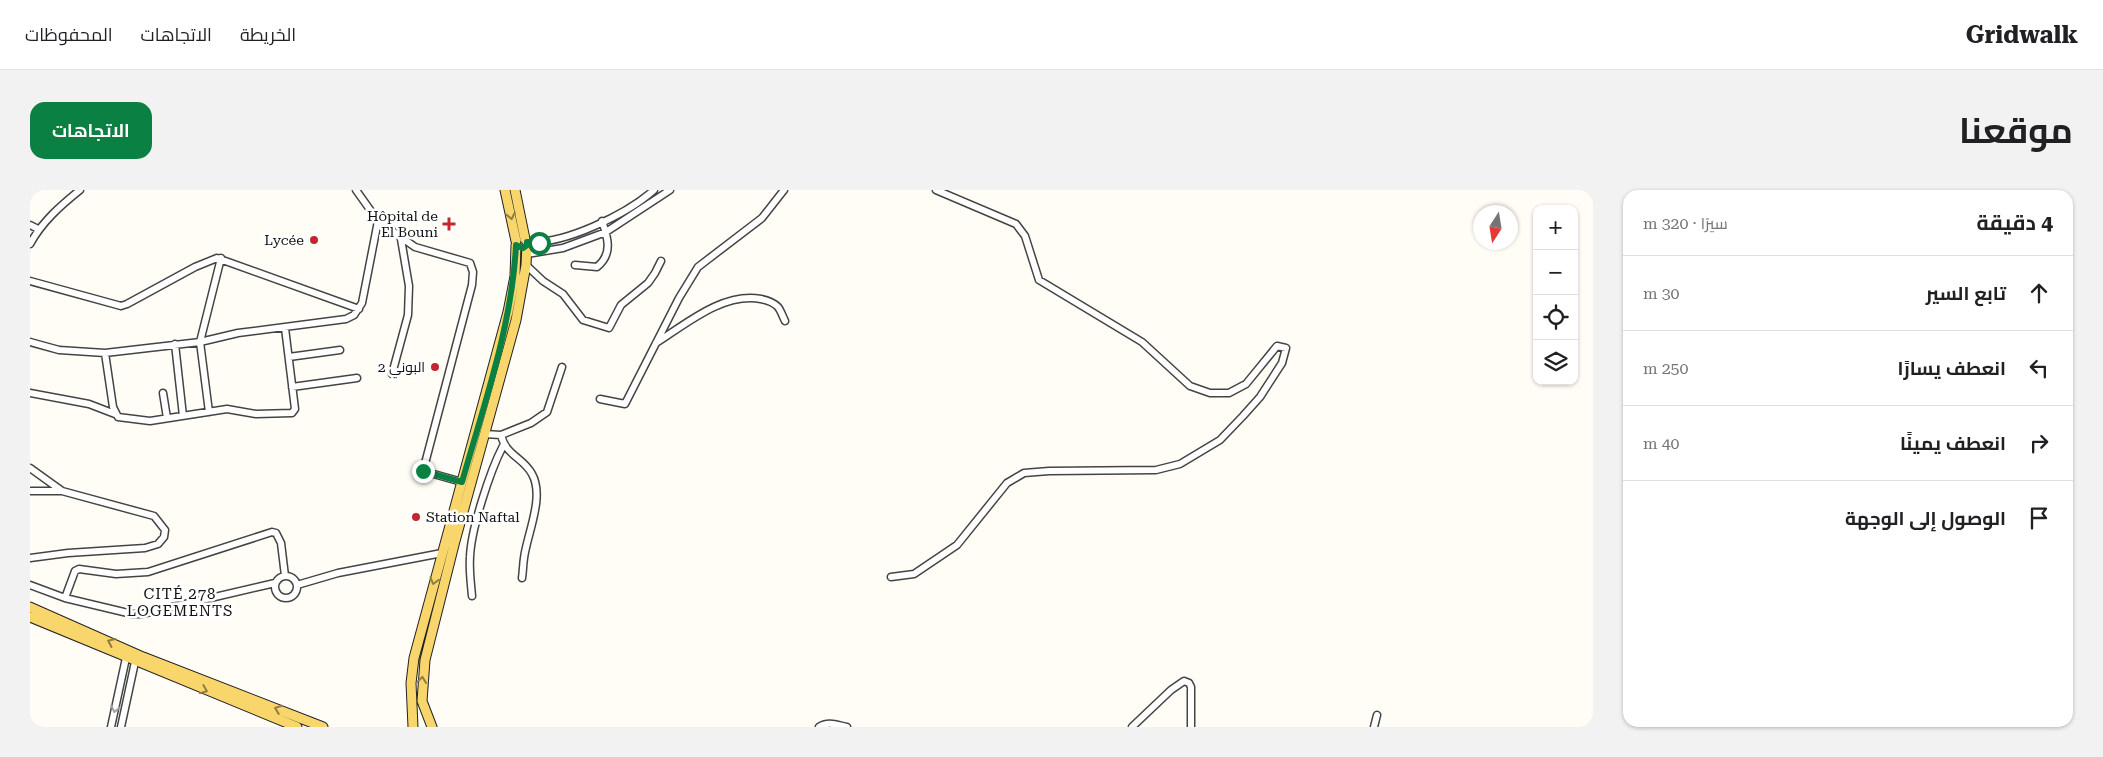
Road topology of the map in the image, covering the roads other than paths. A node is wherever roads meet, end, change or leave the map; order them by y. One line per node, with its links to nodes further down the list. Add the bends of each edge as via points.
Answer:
1 (80, 190): 12 (street)
2 (356, 190): 9 (street)
3 (505, 190): 16 (main road, one-way to 16)
4 (515, 190): 16 (main road)
5 (654, 190): 10 (street, via 623,212)
6 (670, 190): 13 (street)
7 (784, 190): 28 (street, via 762,218 698,267)
8 (936, 190): 53 (street, via 1016,224 1026,236 1039,280 1142,342 1190,386 1210,393 1229,392 1246,384 1277,346 1286,348 1282,363 1243,416 1220,440 1180,464 1156,470 1024,473 1007,483 956,545 914,574)
9 (378, 221): 14 (street); 22 (street, via 362,303)
10 (602, 221): 13 (street); 16 (street, via 571,235)
11 (30, 225): 12 (street)
12 (38, 229): 15 (street)
13 (606, 232): 16 (street, via 563,248); 20 (street, via 609,248 605,260 597,267)
14 (401, 239): 33 (street, via 408,286 408,315); 47 (street, via 415,247 470,263 473,272 423,471)
15 (30, 244)
16 (523, 244): 19 (main road); 47 (main road)
17 (221, 258): 21 (street, via 195,266 121,306); 22 (street); 26 (street)
18 (661, 261): 19 (street, via 648,283 622,305 609,328 583,320 563,294 542,281)
19 (526, 265): 43 (main road, via 516,320)
20 (576, 265)
21 (30, 280)
22 (358, 309): 24 (street, via 346,319)
23 (785, 321): 28 (street, via 778,306 767,300 735,299 703,313)
24 (285, 328): 26 (street, via 238,333); 31 (street)
25 (30, 342): 30 (street, via 59,350)
26 (200, 342): 27 (street); 39 (street)
27 (175, 344): 30 (street); 41 (street)
28 (654, 344): 38 (street, via 625,404)
29 (340, 350): 31 (street)
30 (105, 353): 40 (street)
31 (288, 357): 35 (street)
32 (562, 367): 44 (street, via 547,412)
33 (392, 374)
34 (357, 378): 35 (street)
35 (292, 387): 39 (street, via 295,409 292,413 256,414 227,409)
36 (30, 393): 40 (street, via 89,404)
37 (162, 393): 42 (street)
38 (600, 399)
39 (209, 412): 41 (street)
40 (115, 414): 42 (street, via 140,420)
41 (183, 416): 42 (street)
42 (167, 418)
43 (484, 434): 44 (street); 70 (main road, one-way to 43, via 422,701 425,660)
44 (501, 435): 45 (street)
45 (504, 446): 54 (street, via 533,475 536,491 536,507); 58 (street, via 494,462 476,527 470,557)
46 (30, 468): 49 (street)
47 (462, 482): 50 (main road)
48 (30, 491): 49 (street)
49 (62, 491): 51 (street, via 154,516 165,530 164,537 158,544 145,548)
50 (442, 553): 57 (street, via 338,573); 69 (main road, one-way to 69, via 414,658 411,683)
51 (30, 558)
52 (285, 576): 55 (street); 57 (street, via 292,578); 59 (street, via 281,543 272,532 148,572 116,574 79,569 75,571)
53 (891, 577)
54 (522, 578)
55 (275, 583): 57 (street, via 276,592 286,599 295,594); 59 (street, via 142,614)
56 (30, 584): 59 (street)
57 (297, 585)
58 (472, 596)
59 (65, 598)
60 (30, 607): 68 (main road, one-way to 60, via 143,657)
61 (30, 618): 62 (main road)
62 (126, 658): 63 (main road); 65 (street, one-way to 65)
63 (135, 662): 66 (street); 67 (main road, one-way to 67)
64 (1377, 715): 75 (street)
65 (111, 727)
66 (120, 727)
67 (297, 727)
68 (323, 727)
69 (413, 727)
70 (432, 727)
71 (819, 727): 72 (street, via 832,724)
72 (847, 727)
73 (1132, 727): 74 (street, via 1184,681 1191,687)
74 (1191, 727)
75 (1374, 727)

